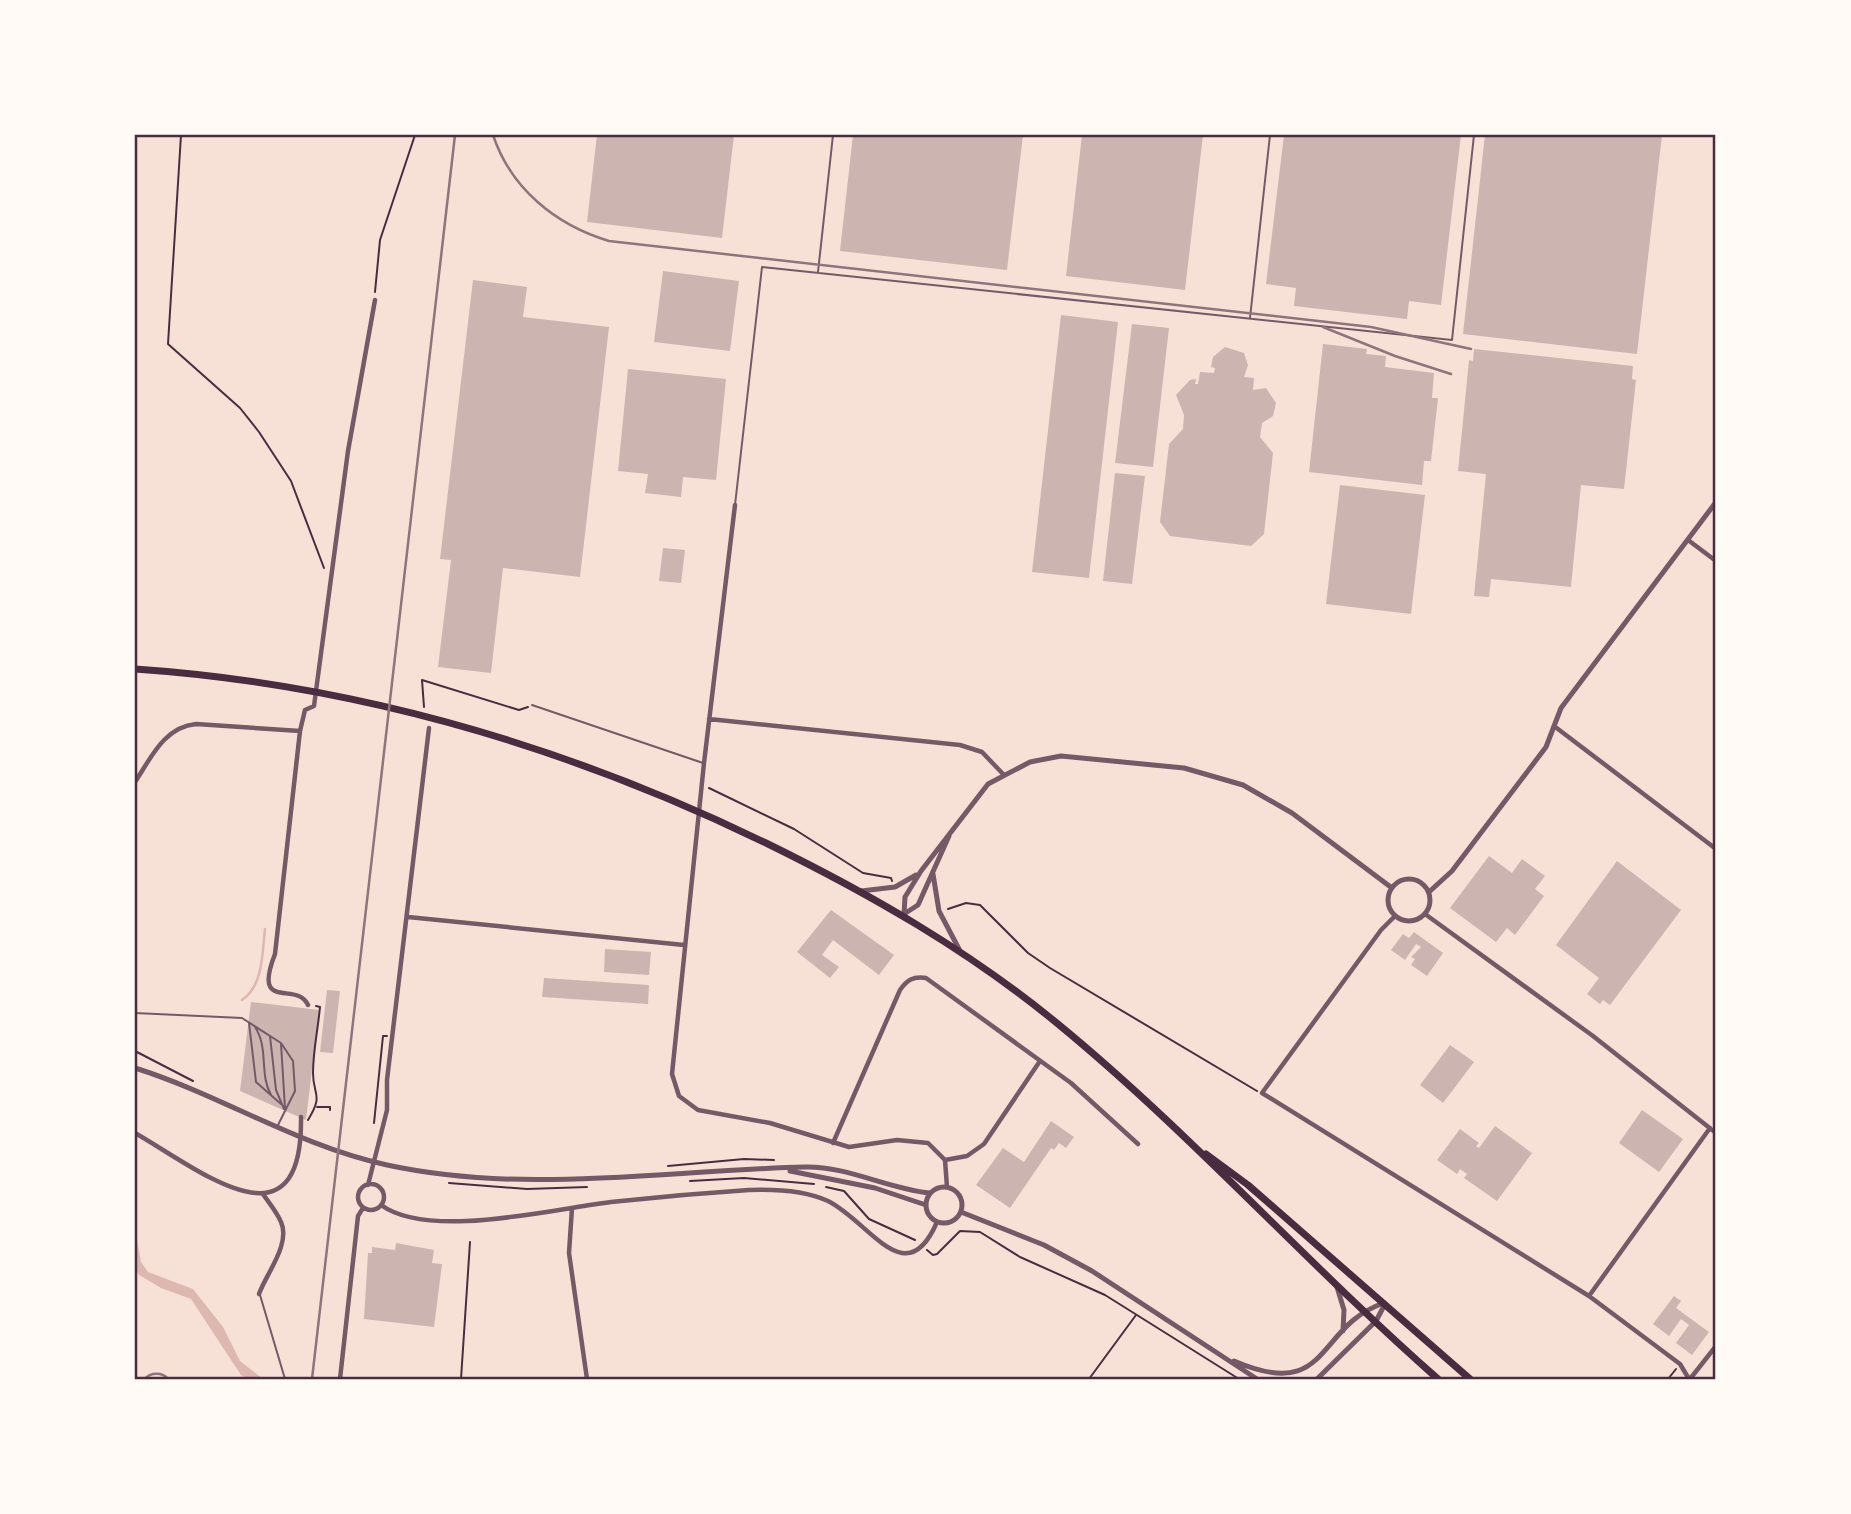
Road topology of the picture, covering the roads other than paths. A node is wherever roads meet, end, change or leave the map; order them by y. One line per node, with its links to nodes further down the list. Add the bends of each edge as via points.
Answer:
1 (833, 135): 4 (lane)
2 (1270, 135): 6 (lane)
3 (1474, 135): 6 (lane, via 1451,340)
4 (818, 273): 6 (lane); 8 (lane, via 762,267)
5 (375, 300): 16 (street, via 348,451 314,706 305,710)
6 (1250, 319)
7 (1716, 502): 9 (street)
8 (736, 506): 13 (street)
9 (1688, 540): 10 (street); 14 (street, via 1561,708)
10 (1716, 561)
11 (135, 669): 25 (main road, via 262,683 448,722 560,756 722,820)
12 (532, 705): 17 (lane)
13 (709, 719): 17 (street); 18 (street, via 960,745 982,752)
14 (1554, 726): 21 (street); 26 (street, via 1546,747 1452,871)
15 (429, 728): 30 (street)
16 (300, 732): 19 (street, via 196,724 179,728 165,737); 33 (street, via 275,954 268,979 276,994 301,997)
17 (704, 763): 31 (street)
18 (1003, 774): 20 (street, via 974,801); 24 (street, via 1061,756 1210,773 1256,790)
19 (135, 782)
20 (948, 836): 22 (street); 23 (street)
21 (1716, 849)
22 (921, 871): 25 (street, via 895,887); 27 (street, via 905,897)
23 (933, 872): 27 (street, via 918,905); 32 (street, via 939,911)
24 (1392, 888): 26 (street, via 1412,879); 29 (street, via 1388,899)
25 (861, 891): 27 (main road)
26 (1429, 892): 28 (street)
27 (904, 914): 32 (main road)
28 (1425, 914): 29 (street, via 1411,922); 46 (street)
29 (1395, 916): 66 (street, via 1262,1093)
30 (408, 917): 31 (street); 54 (street, via 387,1110)
31 (684, 945): 49 (street, via 672,1074 679,1096 698,1110 770,1123)
32 (959, 949): 51 (main road, via 1070,1034)
33 (308, 1005)
34 (135, 1013): 35 (lane, via 242,1018)
35 (248, 1022): 36 (lane); 41 (lane, via 256,1082)
36 (255, 1026): 37 (lane); 41 (lane, via 261,1035 266,1086)
37 (270, 1035): 38 (lane); 42 (lane)
38 (281, 1043): 43 (lane); 43 (lane, via 293,1061 295,1091)
39 (1040, 1061): 49 (street, via 926,978 912,978 900,990); 50 (street, via 1087,1096); 52 (street, via 984,1144 967,1156)
40 (135, 1068): 45 (street)
41 (272, 1097): 42 (lane)
42 (281, 1104): 43 (lane)
43 (285, 1111): 45 (lane)
44 (300, 1118): 57 (street, via 299,1151 292,1173 278,1188)
45 (277, 1127): 53 (street, via 387,1165 453,1176 527,1181)
46 (1710, 1128): 48 (street); 66 (street)
47 (135, 1133): 57 (street, via 232,1190)
48 (1716, 1133)
49 (833, 1143): 52 (street, via 849,1147 919,1141 936,1149)
50 (1138, 1144)
51 (1197, 1147): 64 (main road); 67 (main road)
52 (945, 1160): 55 (street)
53 (786, 1170): 56 (street, via 806,1167 847,1173); 59 (street, via 874,1188)
54 (368, 1185): 58 (street, via 380,1188); 60 (street, via 358,1195)
55 (947, 1187): 56 (street); 62 (street, via 960,1196)
56 (930, 1193): 59 (street)
57 (263, 1194): 65 (street, via 284,1232)
58 (381, 1205): 60 (street); 61 (street, via 399,1216 441,1222)
59 (926, 1205): 63 (street)
60 (363, 1208): 75 (street, via 358,1216)
61 (572, 1208): 63 (street, via 751,1190 803,1193 834,1204 898,1253 918,1252); 76 (street, via 569,1252)
62 (961, 1212): 63 (street, via 953,1221); 72 (street, via 1092,1270)
63 (937, 1222)
64 (1333, 1281): 68 (main road); 70 (street, via 1344,1310)
65 (259, 1294): 74 (lane)
66 (1589, 1296): 81 (street, via 1681,1364)
67 (1384, 1303): 68 (street); 69 (street); 80 (main road)
68 (1365, 1312): 69 (main road); 70 (street)
69 (1376, 1321): 78 (street); 79 (main road)
70 (1343, 1331): 73 (street)
71 (1716, 1346): 81 (street)
72 (1225, 1357): 73 (street, via 1263,1371); 77 (street)
73 (1297, 1376)
74 (285, 1379)
75 (340, 1379)
76 (587, 1379)
77 (1257, 1379)
78 (1317, 1379)
79 (1438, 1379)
80 (1470, 1379)
81 (1690, 1379)

